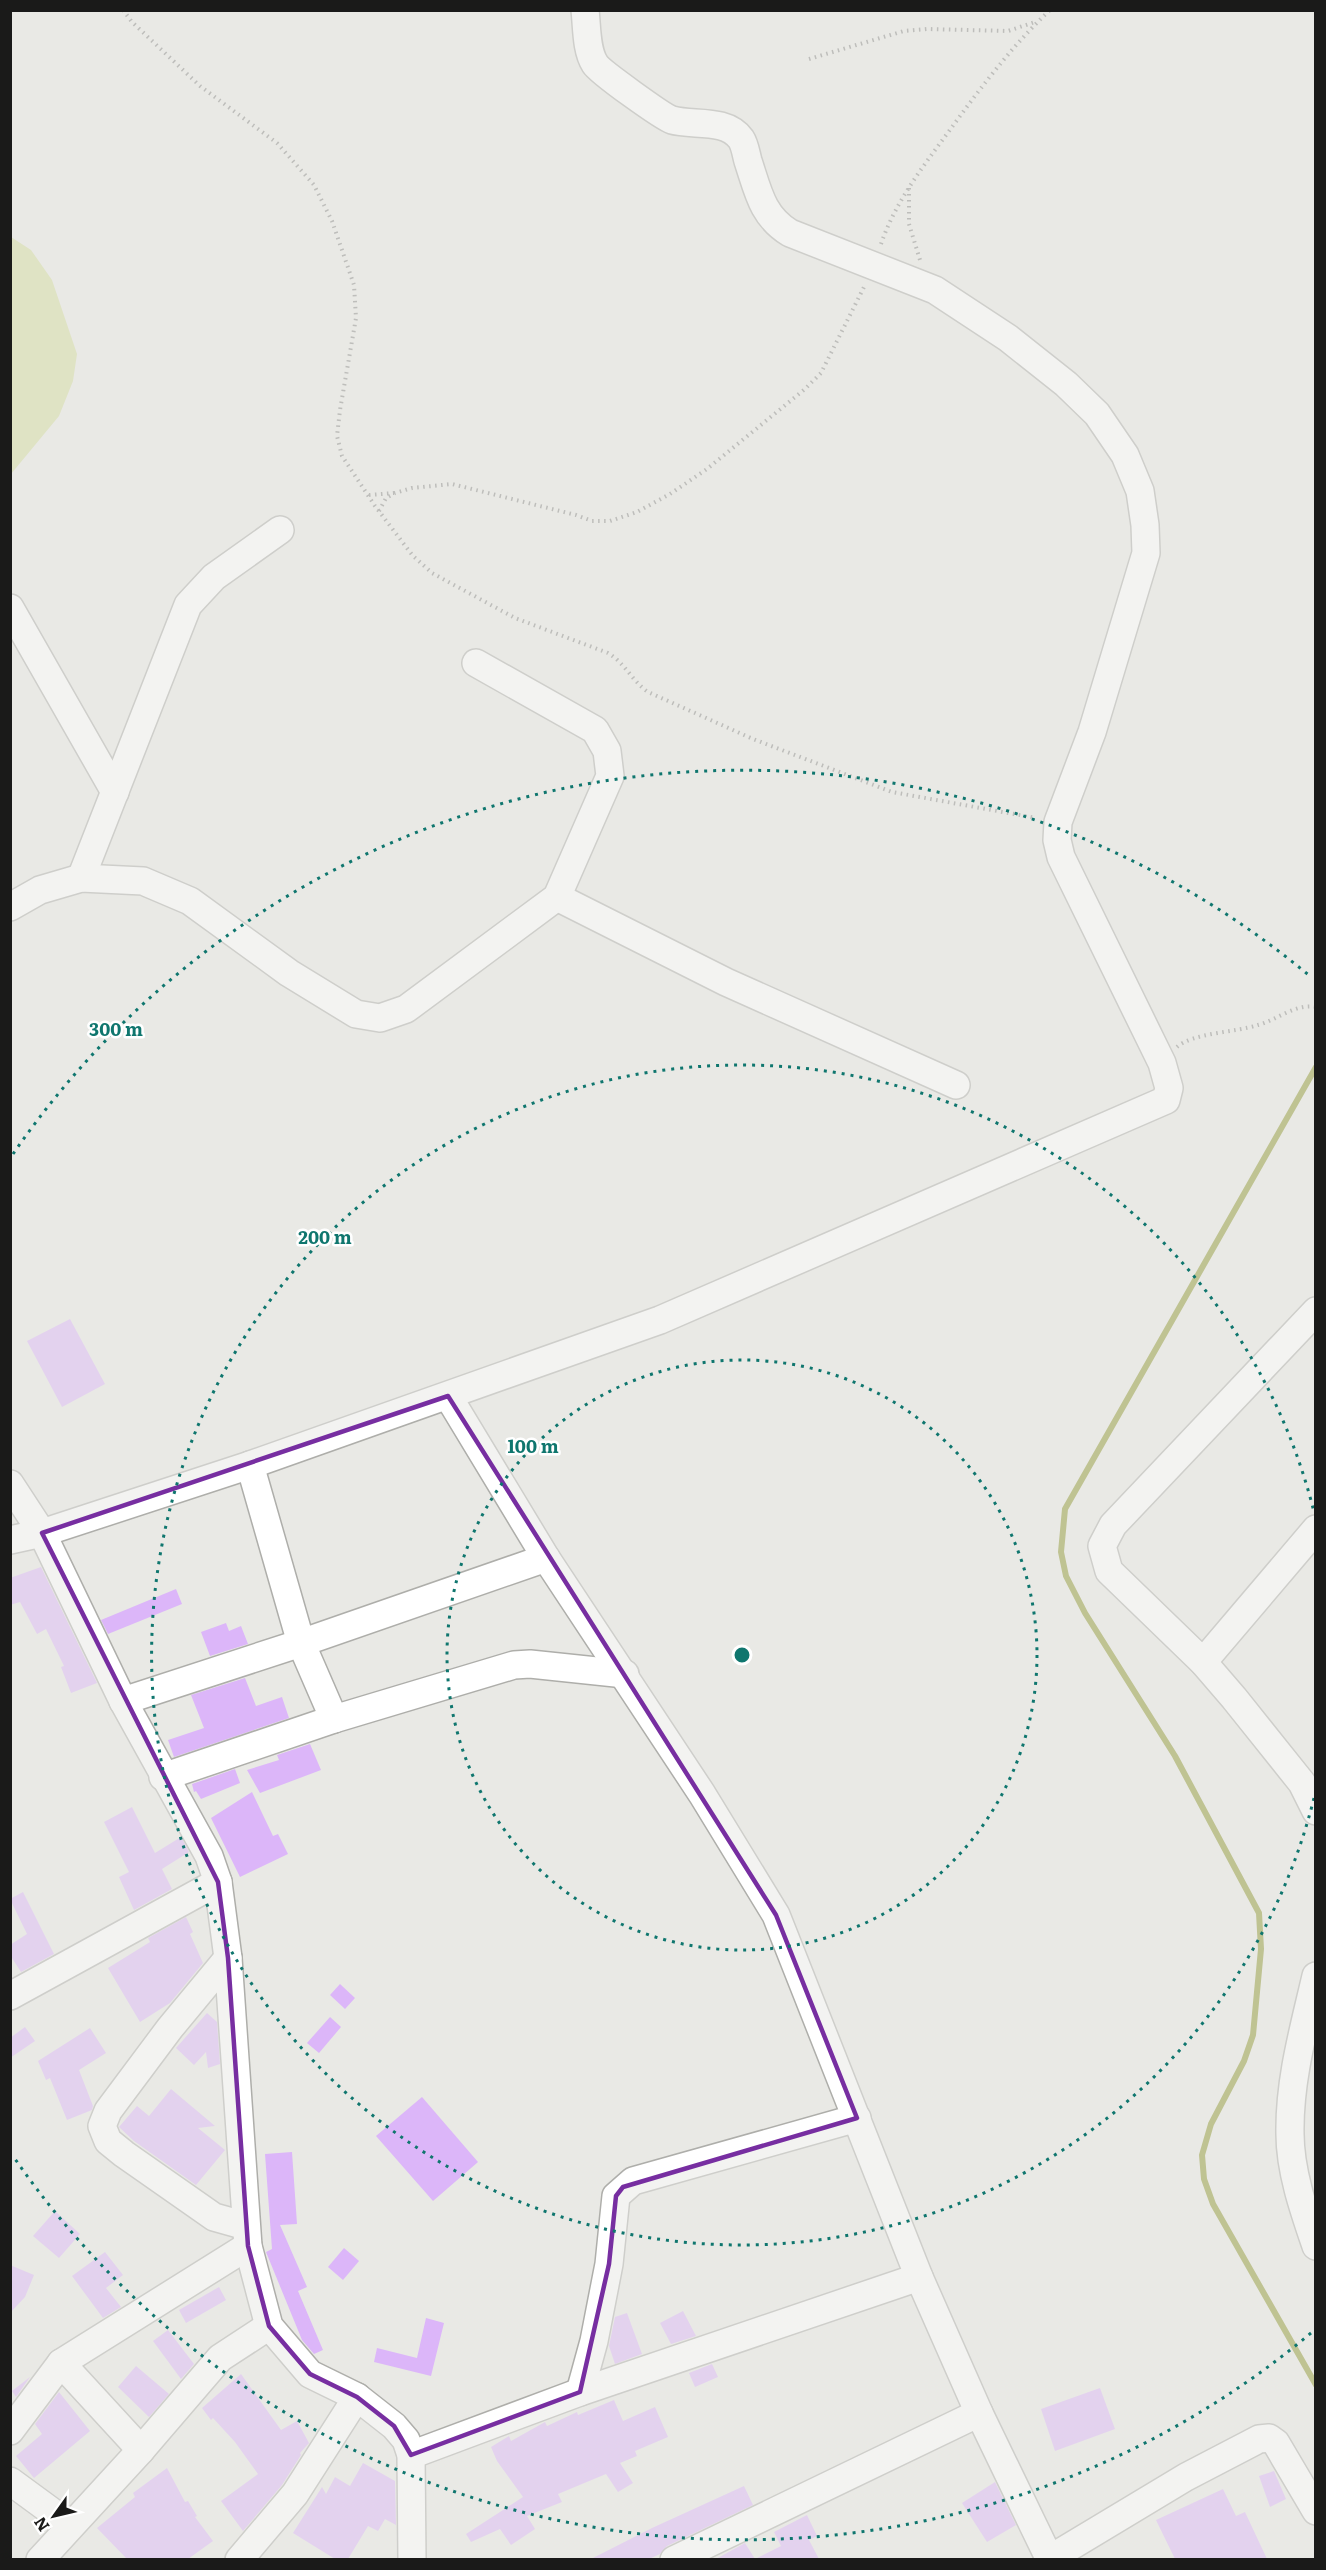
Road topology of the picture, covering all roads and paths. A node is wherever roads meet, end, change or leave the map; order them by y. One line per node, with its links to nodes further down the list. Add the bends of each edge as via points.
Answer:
1 (123, 10): 10 (path, via 200,86 277,143 314,185 332,221 354,285 356,318 338,436 342,456)
2 (585, 10): 7 (street, via 591,56 602,73 661,115 730,130 741,139 763,206 776,225)
3 (1050, 10): 4 (path)
4 (1039, 21): 5 (path, via 1008,30 904,31); 6 (path, via 980,88)
5 (808, 58)
6 (909, 187): 7 (path); 8 (path, via 909,224 914,247)
7 (874, 266): 8 (street); 9 (path, via 821,373 707,469 637,512 610,521 592,521 452,484)
8 (935, 290): 16 (street, via 1008,338 1097,414 1125,456 1140,491 1146,553 1092,732)
9 (395, 492): 10 (path); 11 (path, via 386,498)
10 (368, 495): 11 (path)
11 (379, 511): 16 (path, via 413,556 432,573 515,618 608,653 620,660 648,692 753,739 892,792)
12 (280, 530): 15 (street, via 214,577 189,605)
13 (10, 608): 15 (street)
14 (476, 663): 18 (street, via 595,730 607,751 610,776)
15 (115, 792): 17 (street)
16 (1058, 822): 21 (street, via 1061,857)
17 (81, 878): 18 (street, via 142,881 190,901 289,973 356,1014 380,1018 406,1009); 19 (street, via 40,890)
18 (557, 897): 22 (street, via 726,982)
19 (10, 907)
20 (1316, 1007): 21 (path, via 1307,1005 1234,1032 1191,1039 1179,1044)
21 (1164, 1067): 24 (street, via 1169,1088 1166,1100 1153,1107 660,1320)
22 (956, 1085)
23 (1316, 1311): 32 (street, via 1113,1525 1102,1545 1109,1570)
24 (448, 1396): 25 (street); 30 (street)
25 (250, 1465): 28 (street); 31 (street)
26 (10, 1484): 28 (street)
27 (1316, 1529): 32 (street)
28 (42, 1533): 29 (street); 34 (street)
29 (10, 1540)
30 (546, 1558): 31 (street); 33 (street)
31 (301, 1643): 34 (street); 35 (street)
32 (1203, 1662): 37 (street)
33 (625, 1674): 35 (street, via 514,1665); 43 (street, via 776,1915)
34 (123, 1701): 36 (street)
35 (334, 1719): 36 (street)
36 (163, 1777): 39 (street, via 208,1856)
37 (1309, 1777): 38 (street)
38 (1316, 1811)
39 (218, 1882): 40 (street); 42 (street)
40 (228, 1958): 44 (street); 44 (street, via 170,2028 108,2111 102,2126 108,2141 124,2154)
41 (1316, 1976): 45 (street, via 1293,2077 1290,2135 1294,2169)
42 (10, 1996)
43 (857, 2118): 46 (street); 49 (street, via 623,2187 616,2196 609,2264)
44 (247, 2236): 47 (street); 48 (street)
45 (1316, 2246)
46 (919, 2277): 49 (street); 51 (street)
47 (269, 2326): 50 (street, via 310,2374); 53 (street, via 220,2358)
48 (61, 2363): 52 (street); 53 (street)
49 (579, 2392): 54 (street)
50 (357, 2397): 54 (street, via 394,2426 406,2440); 59 (street, via 300,2487)
51 (979, 2413): 61 (street); 62 (street)
52 (10, 2431)
53 (141, 2450): 57 (street)
54 (411, 2455): 60 (street)
55 (10, 2481): 57 (street)
56 (1316, 2511): 62 (street, via 1276,2443 1269,2438 1259,2439 1186,2477)
57 (70, 2526): 58 (street)
58 (40, 2559)
59 (239, 2559)
60 (412, 2559)
61 (674, 2559)
62 (1049, 2559)

